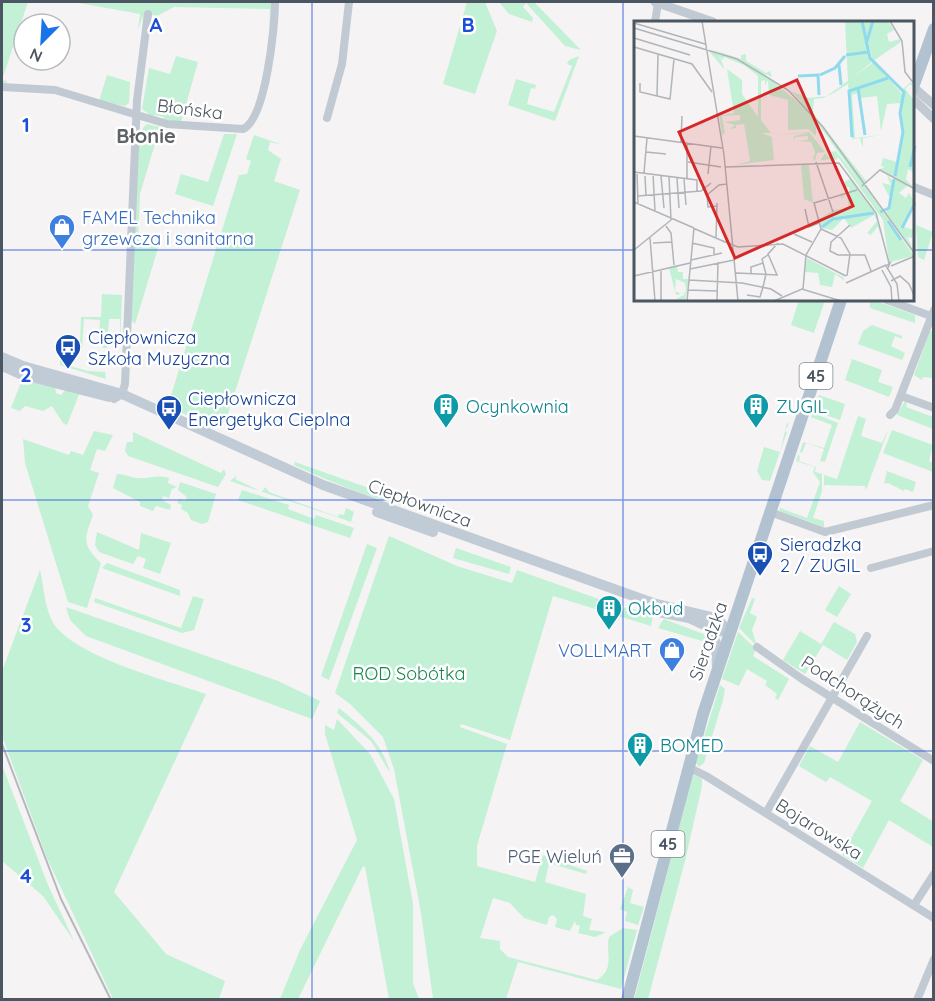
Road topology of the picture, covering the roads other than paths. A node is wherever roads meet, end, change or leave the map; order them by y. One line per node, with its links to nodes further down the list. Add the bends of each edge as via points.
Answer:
1 (275, 2): 14 (street, Błońska, via 273,40 250,125 239,129 177,125)
2 (349, 2): 15 (street, via 342,64)
3 (656, 2): 5 (street); 6 (street)
4 (148, 14): 14 (street)
5 (655, 21)
6 (710, 21)
7 (933, 29): 8 (main road)
8 (917, 67): 9 (main road)
9 (914, 84)
10 (2, 87): 14 (street, Błońska, via 55,90)
11 (914, 91): 13 (street)
12 (914, 91): 16 (street)
13 (933, 105)
14 (136, 116): 24 (street, via 125,384)
15 (327, 118)
16 (933, 119)
17 (914, 187): 18 (street)
18 (933, 195)
19 (840, 302): 29 (main road, Sieradzka / 45)
20 (894, 302): 21 (street)
21 (932, 313): 25 (street)
22 (2, 357): 24 (main road, Ciepłownicza)
23 (2, 366): 24 (main road, Ciepłownicza)
24 (118, 396): 33 (main road, Ciepłownicza, via 323,485 653,603); 34 (main road, Ciepłownicza, via 319,491 659,613 694,619)
25 (901, 396): 26 (street); 27 (street)
26 (933, 408)
27 (890, 415)
28 (933, 505): 29 (street, via 825,532)
29 (771, 512): 32 (main road, Sieradzka / 45)
30 (933, 551): 31 (street)
31 (871, 568)
32 (739, 608): 33 (main road); 35 (main road, Sieradzka / 45)
33 (716, 618): 35 (main road)
34 (709, 628): 35 (main road, Ciepłownicza); 38 (main road, via 716,644)
35 (730, 632): 38 (main road, Sieradzka / 45)
36 (867, 636): 39 (street)
37 (757, 647): 39 (street, Podchorążych)
38 (717, 672): 41 (main road, Sieradzka / 45)
39 (831, 697): 40 (street, Podchorążych); 42 (street)
40 (933, 761)
41 (688, 767): 42 (street, Bojarowska); 47 (main road, Sieradzka / 45)
42 (766, 813): 44 (street, Bojarowska)
43 (933, 874): 44 (street)
44 (914, 905): 45 (street, Bojarowska)
45 (933, 918)
46 (933, 959): 48 (street)
47 (627, 999)
48 (917, 999)

